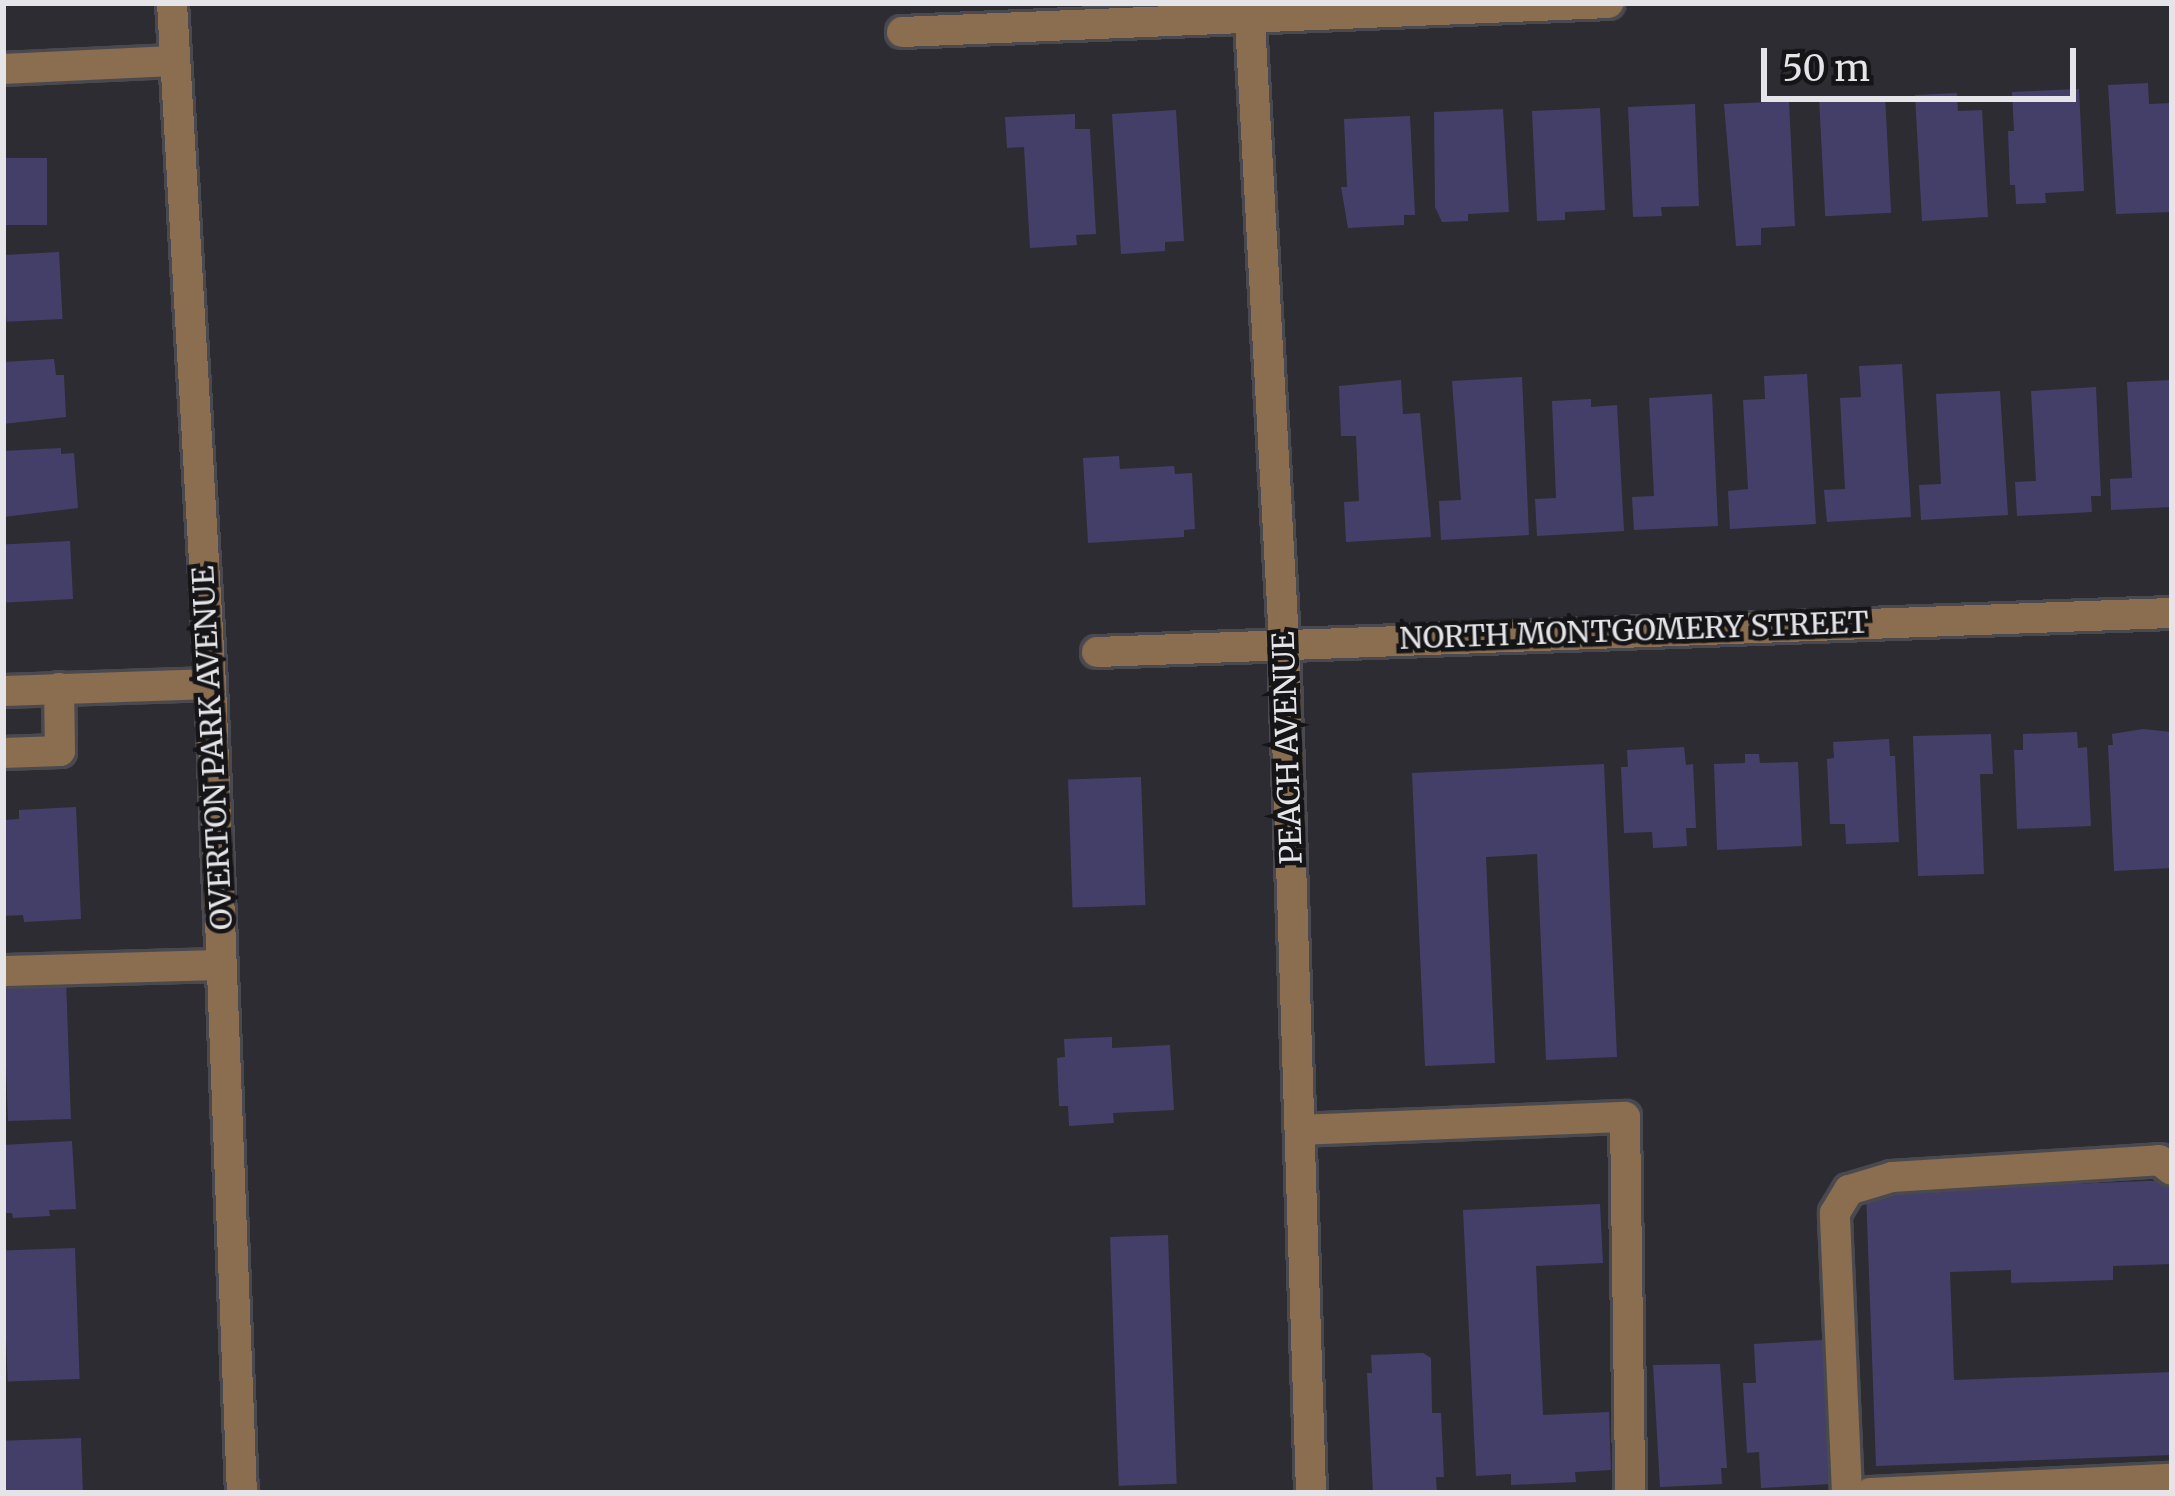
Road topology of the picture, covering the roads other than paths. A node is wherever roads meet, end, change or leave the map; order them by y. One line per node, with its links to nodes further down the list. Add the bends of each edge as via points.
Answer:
1 (172, 3): 5 (street, OVERTON PARK AVENUE)
2 (1608, 3): 3 (street)
3 (1249, 10): 4 (street); 8 (street, PEACH AVENUE)
4 (902, 32)
5 (174, 61): 6 (street); 10 (street, OVERTON PARK AVENUE)
6 (3, 69)
7 (2172, 613): 8 (street, NORTH MONTGOMERY STREET)
8 (1284, 641): 9 (street, NORTH MONTGOMERY STREET); 16 (street, PEACH AVENUE)
9 (1097, 652)
10 (211, 684): 11 (street); 14 (street, OVERTON PARK AVENUE)
11 (59, 688): 12 (street); 13 (street, via 60,751)
12 (3, 691)
13 (3, 753)
14 (222, 965): 15 (street); 19 (street, OVERTON PARK AVENUE)
15 (3, 971)
16 (1300, 1130): 20 (street, PEACH AVENUE); 21 (street, via 1625,1117)
17 (2172, 1170): 22 (street, via 2159,1160 1892,1177 1849,1190 1835,1213)
18 (2172, 1479): 23 (street)
19 (242, 1493)
20 (1311, 1493)
21 (1630, 1493)
22 (1847, 1493)
23 (1870, 1493)

